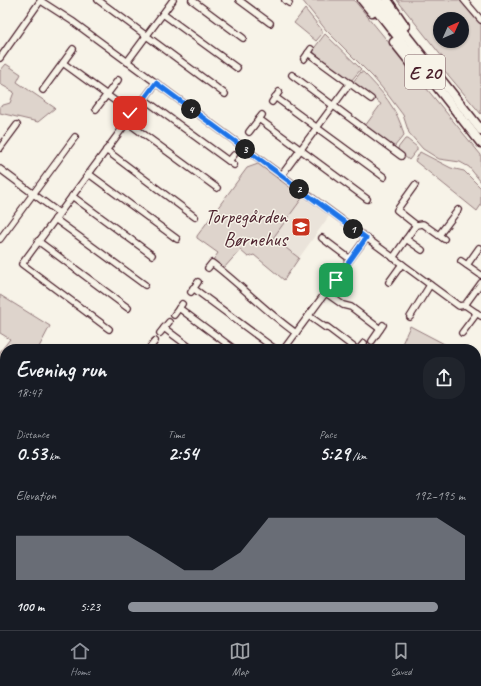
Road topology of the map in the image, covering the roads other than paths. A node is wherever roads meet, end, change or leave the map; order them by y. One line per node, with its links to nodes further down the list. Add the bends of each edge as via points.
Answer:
1 (43, 0): 17 (street); 19 (street)
2 (98, 0): 14 (street)
3 (174, 0): 11 (street)
4 (192, 0): 15 (street)
5 (239, 0): 13 (street)
6 (362, 0): 39 (highway, via 436,94)
7 (369, 0): 39 (highway, E 20)
8 (378, 0): 32 (highway, E 20)
9 (386, 0): 32 (highway, E 20)
10 (464, 0): 12 (street)
11 (163, 14): 14 (street); 21 (street)
12 (481, 20)
13 (270, 23)
14 (147, 36): 19 (street); 27 (street)
15 (243, 38)
16 (73, 49): 20 (street)
17 (0, 58)
18 (304, 59): 25 (street, via 310,51)
19 (128, 62): 24 (street)
20 (63, 63): 26 (street); 28 (street)
21 (237, 68)
22 (292, 75): 33 (street)
23 (118, 80): 28 (street)
24 (156, 83): 30 (street); 51 (street)
25 (350, 83): 31 (street); 33 (street)
26 (43, 90)
27 (225, 94)
28 (106, 95): 34 (street); 35 (street)
29 (275, 97): 38 (street)
30 (144, 99): 35 (street); 47 (street, via 231,163)
31 (372, 99)
32 (457, 101): 40 (highway, E 20)
33 (333, 106): 38 (street); 48 (street)
34 (96, 109)
35 (133, 114): 36 (street)
36 (127, 122): 45 (street); 53 (street, via 214,186)
37 (17, 125): 44 (street)
38 (317, 127): 46 (street); 52 (street)
39 (469, 129): 43 (highway, E 20)
40 (481, 130)
41 (249, 132): 46 (street, via 260,117)
42 (75, 137): 55 (street)
43 (481, 143)
44 (0, 148)
45 (106, 150): 50 (street); 60 (street)
46 (300, 150): 51 (street); 57 (street)
47 (234, 155)
48 (401, 156)
49 (0, 169): 55 (street)
50 (89, 174): 56 (street); 66 (street)
51 (281, 176): 64 (street)
52 (384, 177)
53 (215, 179)
54 (415, 185): 62 (street, via 397,210)
55 (33, 194): 59 (street); 65 (street)
56 (72, 196): 59 (street); 73 (street)
57 (367, 199)
58 (458, 210): 62 (street, via 442,237 423,224)
59 (59, 213): 61 (street)
60 (195, 217)
61 (55, 219): 69 (street); 84 (street)
62 (416, 224): 67 (street)
63 (322, 238): 70 (street)
64 (366, 238): 74 (street); 75 (street)
65 (0, 239)
66 (177, 239)
67 (406, 239): 72 (street); 74 (street)
68 (336, 240): 70 (street)
69 (38, 242): 88 (street); 94 (street, via 22,264)
70 (332, 246): 75 (street)
71 (479, 248): 78 (street)
72 (422, 250)
73 (152, 255)
74 (393, 258): 77 (street)
75 (350, 259): 86 (street)
76 (461, 261): 78 (street)
77 (402, 264): 82 (street); 85 (street)
78 (467, 265): 80 (street)
79 (208, 268): 95 (street, via 212,263 230,276)
80 (481, 275)
81 (198, 282): 102 (street, via 192,290)
82 (388, 282)
83 (481, 283): 87 (street)
84 (145, 285)
85 (430, 285): 87 (street, via 459,306); 92 (street)
86 (326, 293): 91 (street); 97 (street, via 382,327)
87 (465, 305): 90 (street)
88 (128, 308)
89 (174, 315): 101 (street, via 180,306)
90 (479, 315): 96 (street)
91 (308, 316): 95 (street); 104 (street)
92 (410, 316)
93 (169, 322): 100 (street, via 162,331)
94 (109, 329)
95 (296, 333): 103 (street)
96 (462, 333)
97 (372, 340)
98 (155, 341): 99 (street)
99 (153, 344)
100 (184, 344)
101 (228, 344)
102 (268, 344)
103 (288, 344)
104 (351, 344)

